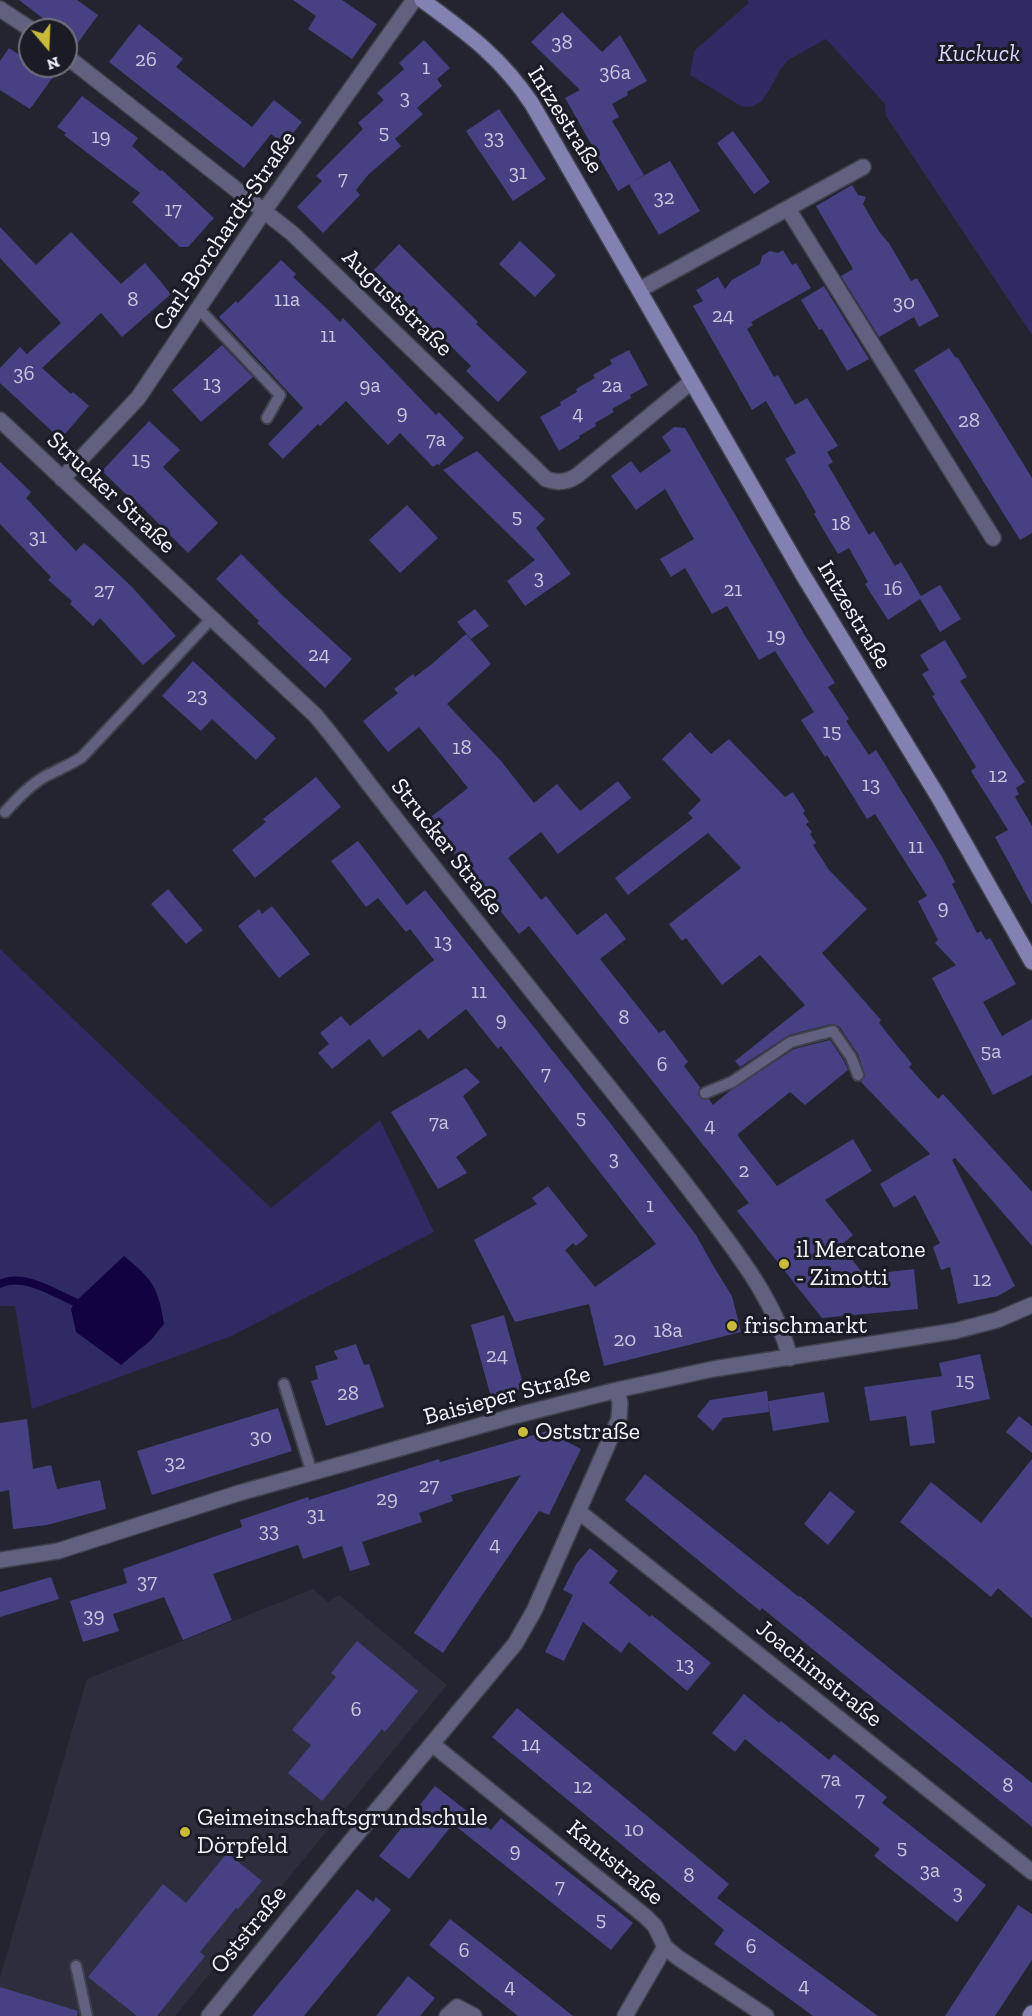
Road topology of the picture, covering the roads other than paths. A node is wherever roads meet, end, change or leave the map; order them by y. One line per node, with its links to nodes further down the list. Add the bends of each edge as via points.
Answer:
1 (414, 0): 8 (street, Carl-Borchardt-Straße)
2 (422, 0): 9 (main road, Intzestraße, via 494,56 517,81)
3 (0, 9): 4 (street)
4 (18, 21)
5 (78, 65): 8 (street, Auguststraße)
6 (863, 167): 7 (street)
7 (788, 209): 9 (street); 15 (street)
8 (264, 211): 10 (street, Carl-Borchardt-Straße); 11 (street, Auguststraße, via 293,234 540,474 552,481 569,481 578,475)
9 (639, 290): 11 (main road, Intzestraße)
10 (198, 309): 12 (lane, via 280,395); 14 (street, Carl-Borchardt-Straße, via 138,398)
11 (692, 382): 18 (main road, Intzestraße)
12 (267, 418)
13 (0, 420): 14 (street, Strucker Straße)
14 (62, 479): 16 (street, Strucker Straße)
15 (993, 538)
16 (212, 618): 17 (lane, via 82,757 25,791); 22 (street, Strucker Straße, via 315,715 348,754 677,1173 740,1257 771,1307)
17 (5, 812)
18 (1032, 962)
19 (858, 1076): 20 (lane, via 851,1057 833,1031 791,1042 732,1083)
20 (705, 1093)
21 (1032, 1305): 22 (street, Baisieper Straße, via 997,1320 955,1331)
22 (790, 1358): 24 (street, Baisieper Straße, via 713,1369)
23 (284, 1384): 25 (lane)
24 (617, 1390): 25 (street, Baisieper Straße); 26 (street, Oststraße, via 621,1403 619,1419)
25 (312, 1473): 27 (street, Baisieper Straße, via 58,1551)
26 (578, 1511): 28 (street, Oststraße, via 526,1628); 29 (street, Joachimstraße)
27 (0, 1560)
28 (432, 1744): 30 (street, Kantstraße, via 646,1917 656,1926); 33 (street, Oststraße)
29 (1032, 1872)
30 (665, 1947): 36 (street); 37 (street, Kantstraße)
31 (76, 1966): 32 (lane)
32 (87, 2016)
33 (209, 2016)
34 (447, 2016): 35 (street, via 457,2007)
35 (474, 2016)
36 (625, 2016)
37 (766, 2016)

